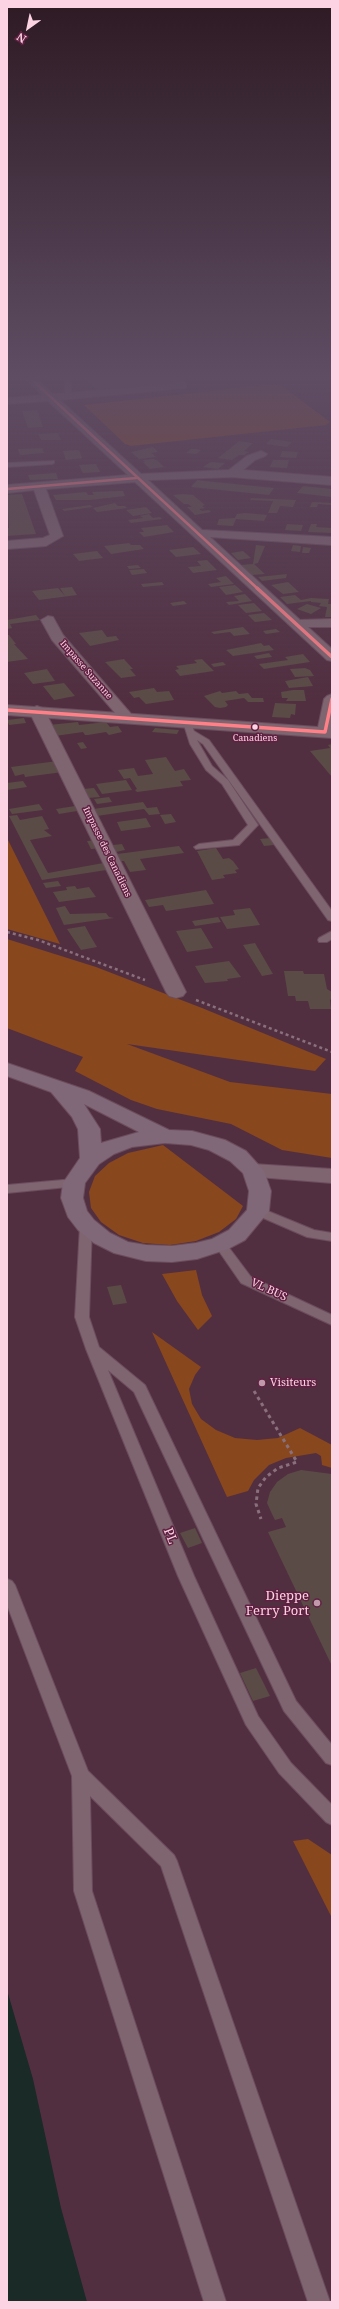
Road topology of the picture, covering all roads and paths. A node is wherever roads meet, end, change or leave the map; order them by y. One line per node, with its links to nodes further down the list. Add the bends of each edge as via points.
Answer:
1 (74, 484): 3 (street)
2 (142, 484): 5 (street)
3 (39, 487): 4 (street); 7 (street, via 57,536 46,542)
4 (7, 489)
5 (199, 534): 6 (street, via 211,532); 10 (street)
6 (332, 541)
7 (7, 545)
8 (48, 620): 15 (street, Impasse Suzanne, via 57,637)
9 (332, 623): 10 (street)
10 (298, 624): 11 (street)
11 (332, 657)
12 (332, 699): 17 (street)
13 (7, 710): 14 (street)
14 (37, 711): 15 (street); 23 (street, Impasse des Canadiens)
15 (127, 718): 16 (street)
16 (189, 727): 17 (street); 18 (lane, via 194,744 209,768 225,782 253,825 236,843); 19 (lane, via 206,742)
17 (328, 732)
18 (198, 847)
19 (332, 918)
20 (7, 932): 23 (path, via 38,940)
21 (332, 934): 22 (lane)
22 (323, 940)
23 (176, 992): 24 (path)
24 (332, 1052)
25 (7, 1069): 26 (main road)
26 (58, 1088): 27 (main road, via 82,1095); 28 (main road, via 82,1115 89,1129)
27 (165, 1136): 28 (main road, via 144,1137 124,1142 106,1149); 29 (main road, via 192,1138 217,1145 238,1156)
28 (91, 1159): 31 (main road)
29 (253, 1171): 30 (street); 33 (main road, via 260,1191)
30 (332, 1176)
31 (74, 1183): 32 (lane); 34 (main road, via 72,1198 76,1212)
32 (7, 1189)
33 (258, 1211): 35 (lane, via 311,1234); 36 (main road, via 236,1235)
34 (86, 1226): 36 (main road, via 122,1248 146,1253 172,1254 197,1251); 38 (lane, PL, via 82,1317)
35 (332, 1237)
36 (220, 1244): 37 (lane, VL BUS, via 246,1280)
37 (332, 1320)
38 (93, 1349): 42 (lane, via 140,1389 290,1706); 44 (lane, PL, via 186,1576 252,1720 285,1768)
39 (254, 1391): 40 (path, via 297,1462 278,1468 266,1477 258,1488 256,1504)
40 (262, 1518)
41 (7, 1585): 43 (lane)
42 (332, 1758)
43 (81, 1776): 45 (lane, via 84,1890); 46 (lane, via 168,1861)
44 (332, 1817)
45 (215, 2302)
46 (319, 2302)

